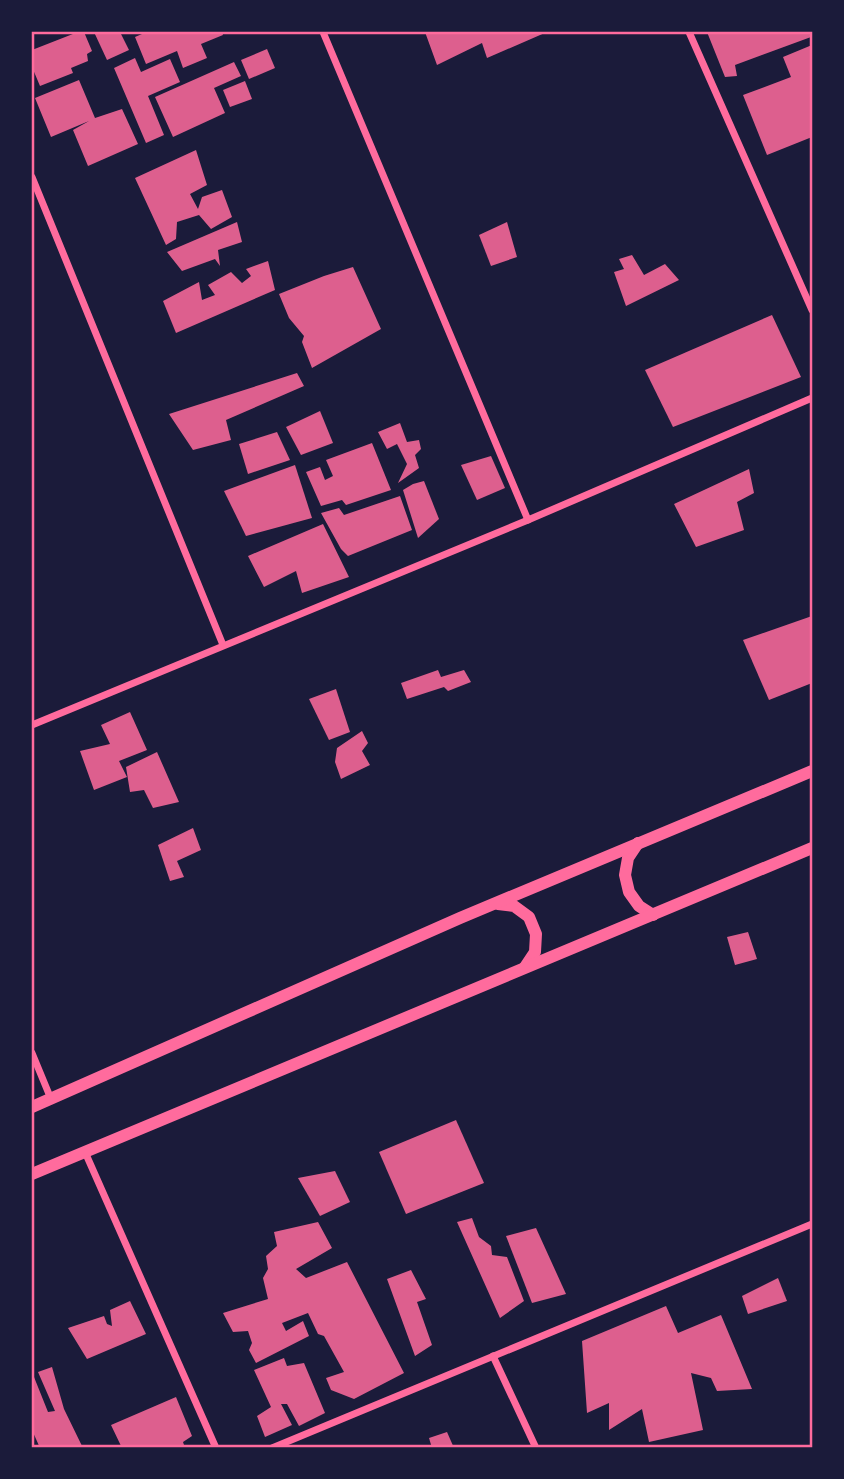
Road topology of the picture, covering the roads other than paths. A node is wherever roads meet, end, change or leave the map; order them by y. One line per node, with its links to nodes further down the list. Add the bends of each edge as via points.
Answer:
1 (323, 32): 6 (street)
2 (689, 32): 4 (street)
3 (32, 177): 7 (street)
4 (813, 310)
5 (813, 398): 6 (street)
6 (528, 520): 7 (street)
7 (223, 645): 8 (street)
8 (32, 725)
9 (813, 771): 10 (street)
10 (638, 843): 12 (street); 13 (street, via 628,858 625,875 629,892)
11 (813, 848): 13 (street)
12 (496, 904): 14 (street, via 514,906 529,917 536,934 535,952); 16 (street)
13 (653, 915): 14 (street)
14 (524, 968): 18 (street)
15 (32, 1053): 16 (street)
16 (51, 1099): 17 (street)
17 (32, 1107)
18 (85, 1152): 19 (street); 22 (street)
19 (32, 1174)
20 (813, 1224): 21 (street)
21 (493, 1356): 23 (street); 24 (street)
22 (216, 1447)
23 (272, 1447)
24 (536, 1447)

